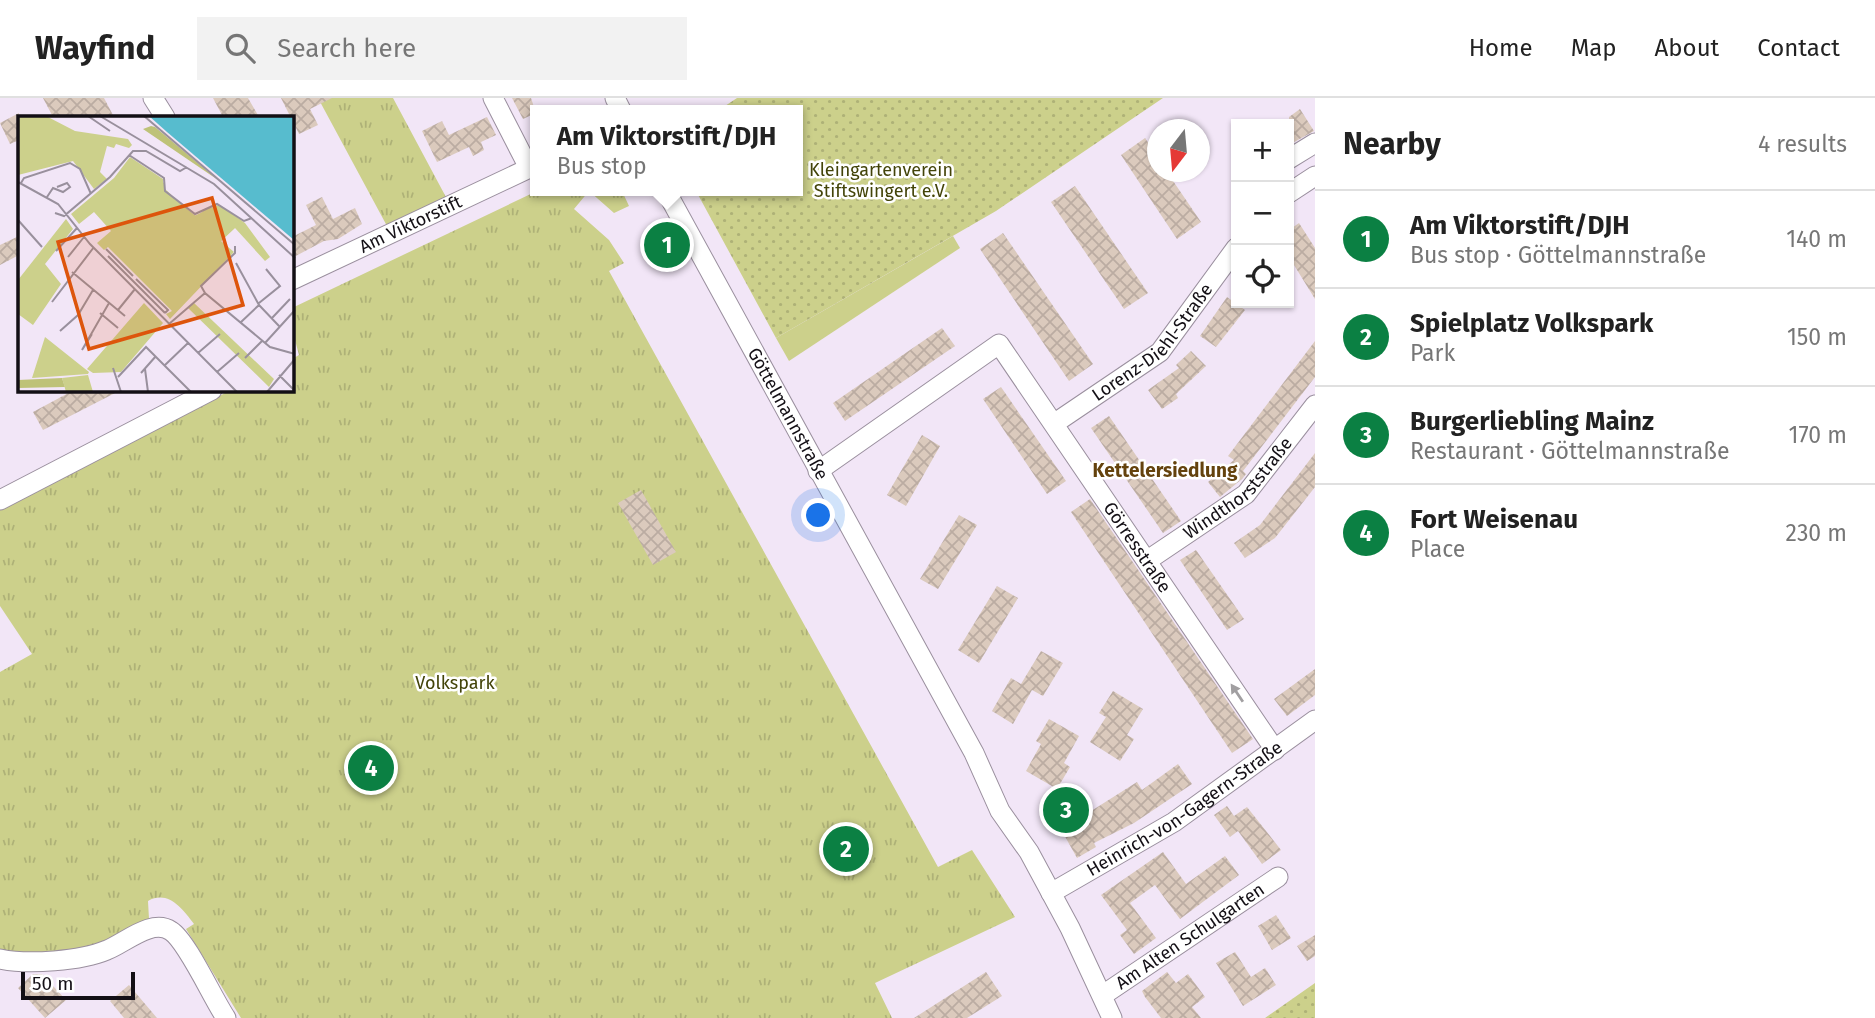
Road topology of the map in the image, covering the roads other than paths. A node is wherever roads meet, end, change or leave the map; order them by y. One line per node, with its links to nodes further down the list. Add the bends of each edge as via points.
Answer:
1 (153, 98): 3 (street)
2 (493, 98): 6 (street, Am Viktorstift)
3 (164, 116)
4 (1315, 143): 5 (street)
5 (1294, 156)
6 (530, 163)
7 (530, 167): 12 (street, Am Viktorstift)
8 (1315, 176): 9 (street)
9 (1294, 190)
10 (668, 196): 16 (street, Göttelmannstraße)
11 (1231, 255): 15 (street, Lorenz-Diehl-Straße, via 1160,352)
12 (294, 279)
13 (208, 392): 17 (street)
14 (1315, 405): 18 (street, Windthorststraße, via 1246,494)
15 (1055, 423): 16 (street, Görresstraße, via 999,344); 18 (street, Görresstraße)
16 (818, 471): 22 (street, Göttelmannstraße, via 988,780 1000,810)
17 (0, 500)
18 (1148, 560): 20 (street, Görresstraße, one-way to 18)
19 (1315, 720): 20 (street, Heinrich-von-Gagern-Straße)
20 (1275, 750): 22 (street, Heinrich-von-Gagern-Straße, via 1174,822)
21 (1278, 877): 24 (street, Am Alten Schulgarten)
22 (1051, 893): 24 (street, Göttelmannstraße)
23 (0, 960): 25 (street, via 31,962 104,952 152,927 162,927 177,937)
24 (1103, 995): 26 (street, Göttelmannstraße)
25 (226, 1018)
26 (1112, 1018)

